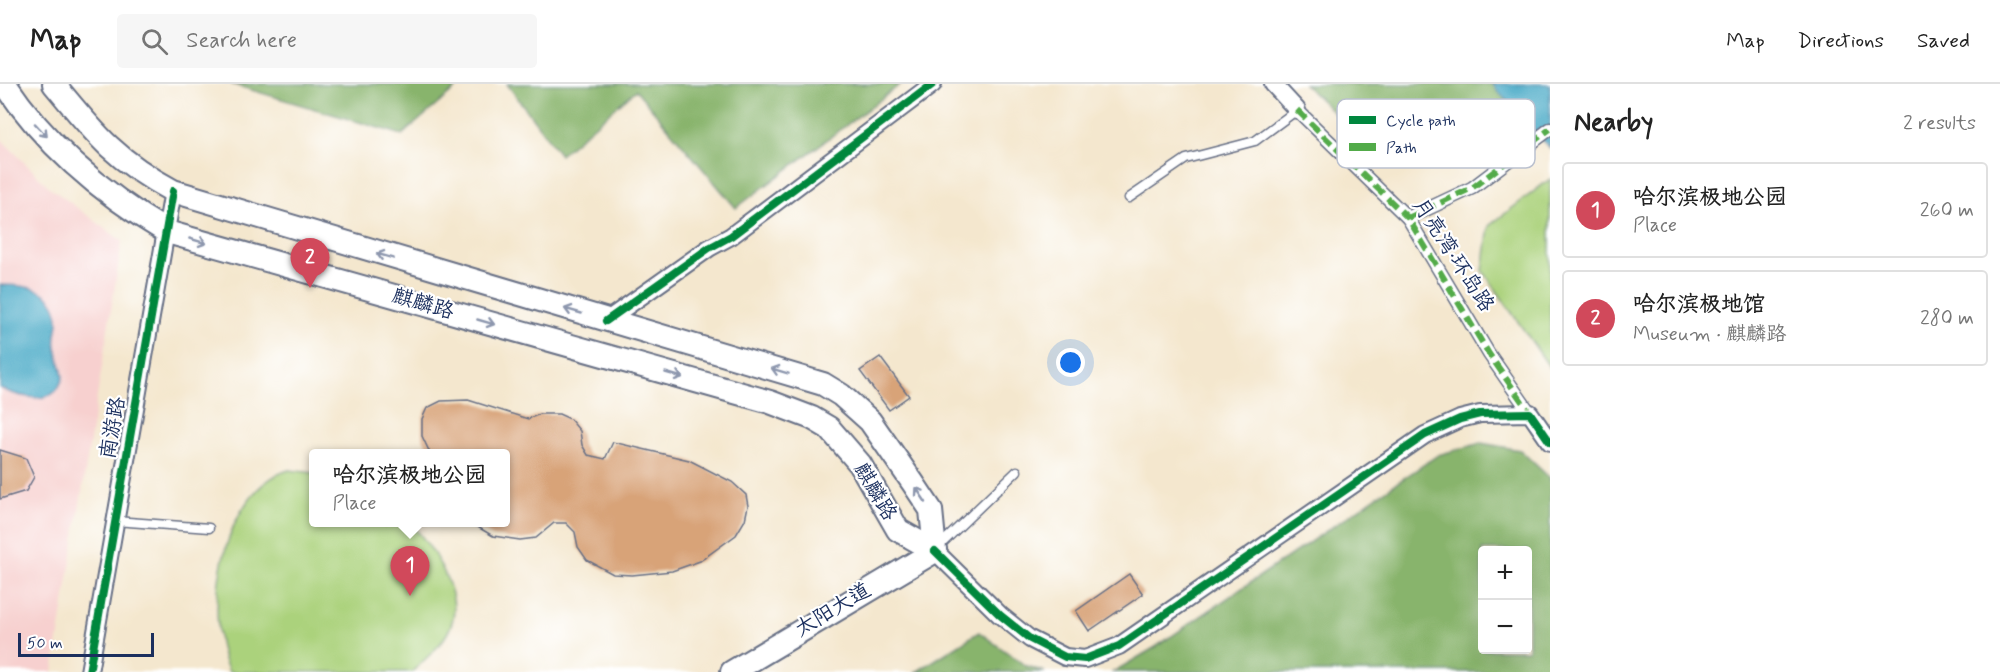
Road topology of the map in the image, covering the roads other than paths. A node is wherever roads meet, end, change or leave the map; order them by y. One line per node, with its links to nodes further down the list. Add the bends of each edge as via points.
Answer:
1 (5, 84): 14 (main road, 麒麟路, one-way to 14, via 61,152 123,206)
2 (54, 84): 11 (main road, 麒麟路, via 108,148 143,175)
3 (933, 84): 15 (street, via 731,236)
4 (1274, 84): 5 (street, 月亮湾·环岛路)
5 (1297, 110): 8 (street, 月亮湾·环岛路); 12 (lane, via 1254,141 1186,159)
6 (1550, 129): 7 (street)
7 (1535, 140)
8 (1337, 149)
9 (1357, 168): 13 (street, 月亮湾·环岛路)
10 (1498, 168): 13 (street, via 1472,188)
11 (173, 191): 14 (street, 南游路); 15 (main road, 麒麟路, one-way to 11)
12 (1129, 198)
13 (1408, 218): 16 (street, 月亮湾·环岛路, via 1489,354)
14 (167, 232): 19 (street, 南游路); 21 (main road, 麒麟路, one-way to 21, via 794,410 829,428 860,464 898,530)
15 (606, 321): 21 (main road, 麒麟路, one-way to 15, via 931,510 870,422 841,395 823,384)
16 (1530, 413): 17 (street, 月亮湾·环岛路); 21 (street, via 1480,414 1433,431 1119,646 1085,659 1065,657 1030,639)
17 (1550, 442)
18 (1017, 471): 21 (lane)
19 (115, 521): 20 (lane); 22 (street, 南游路)
20 (209, 528)
21 (935, 550): 23 (main road, 太阳大道)
22 (89, 672)
23 (732, 672)

